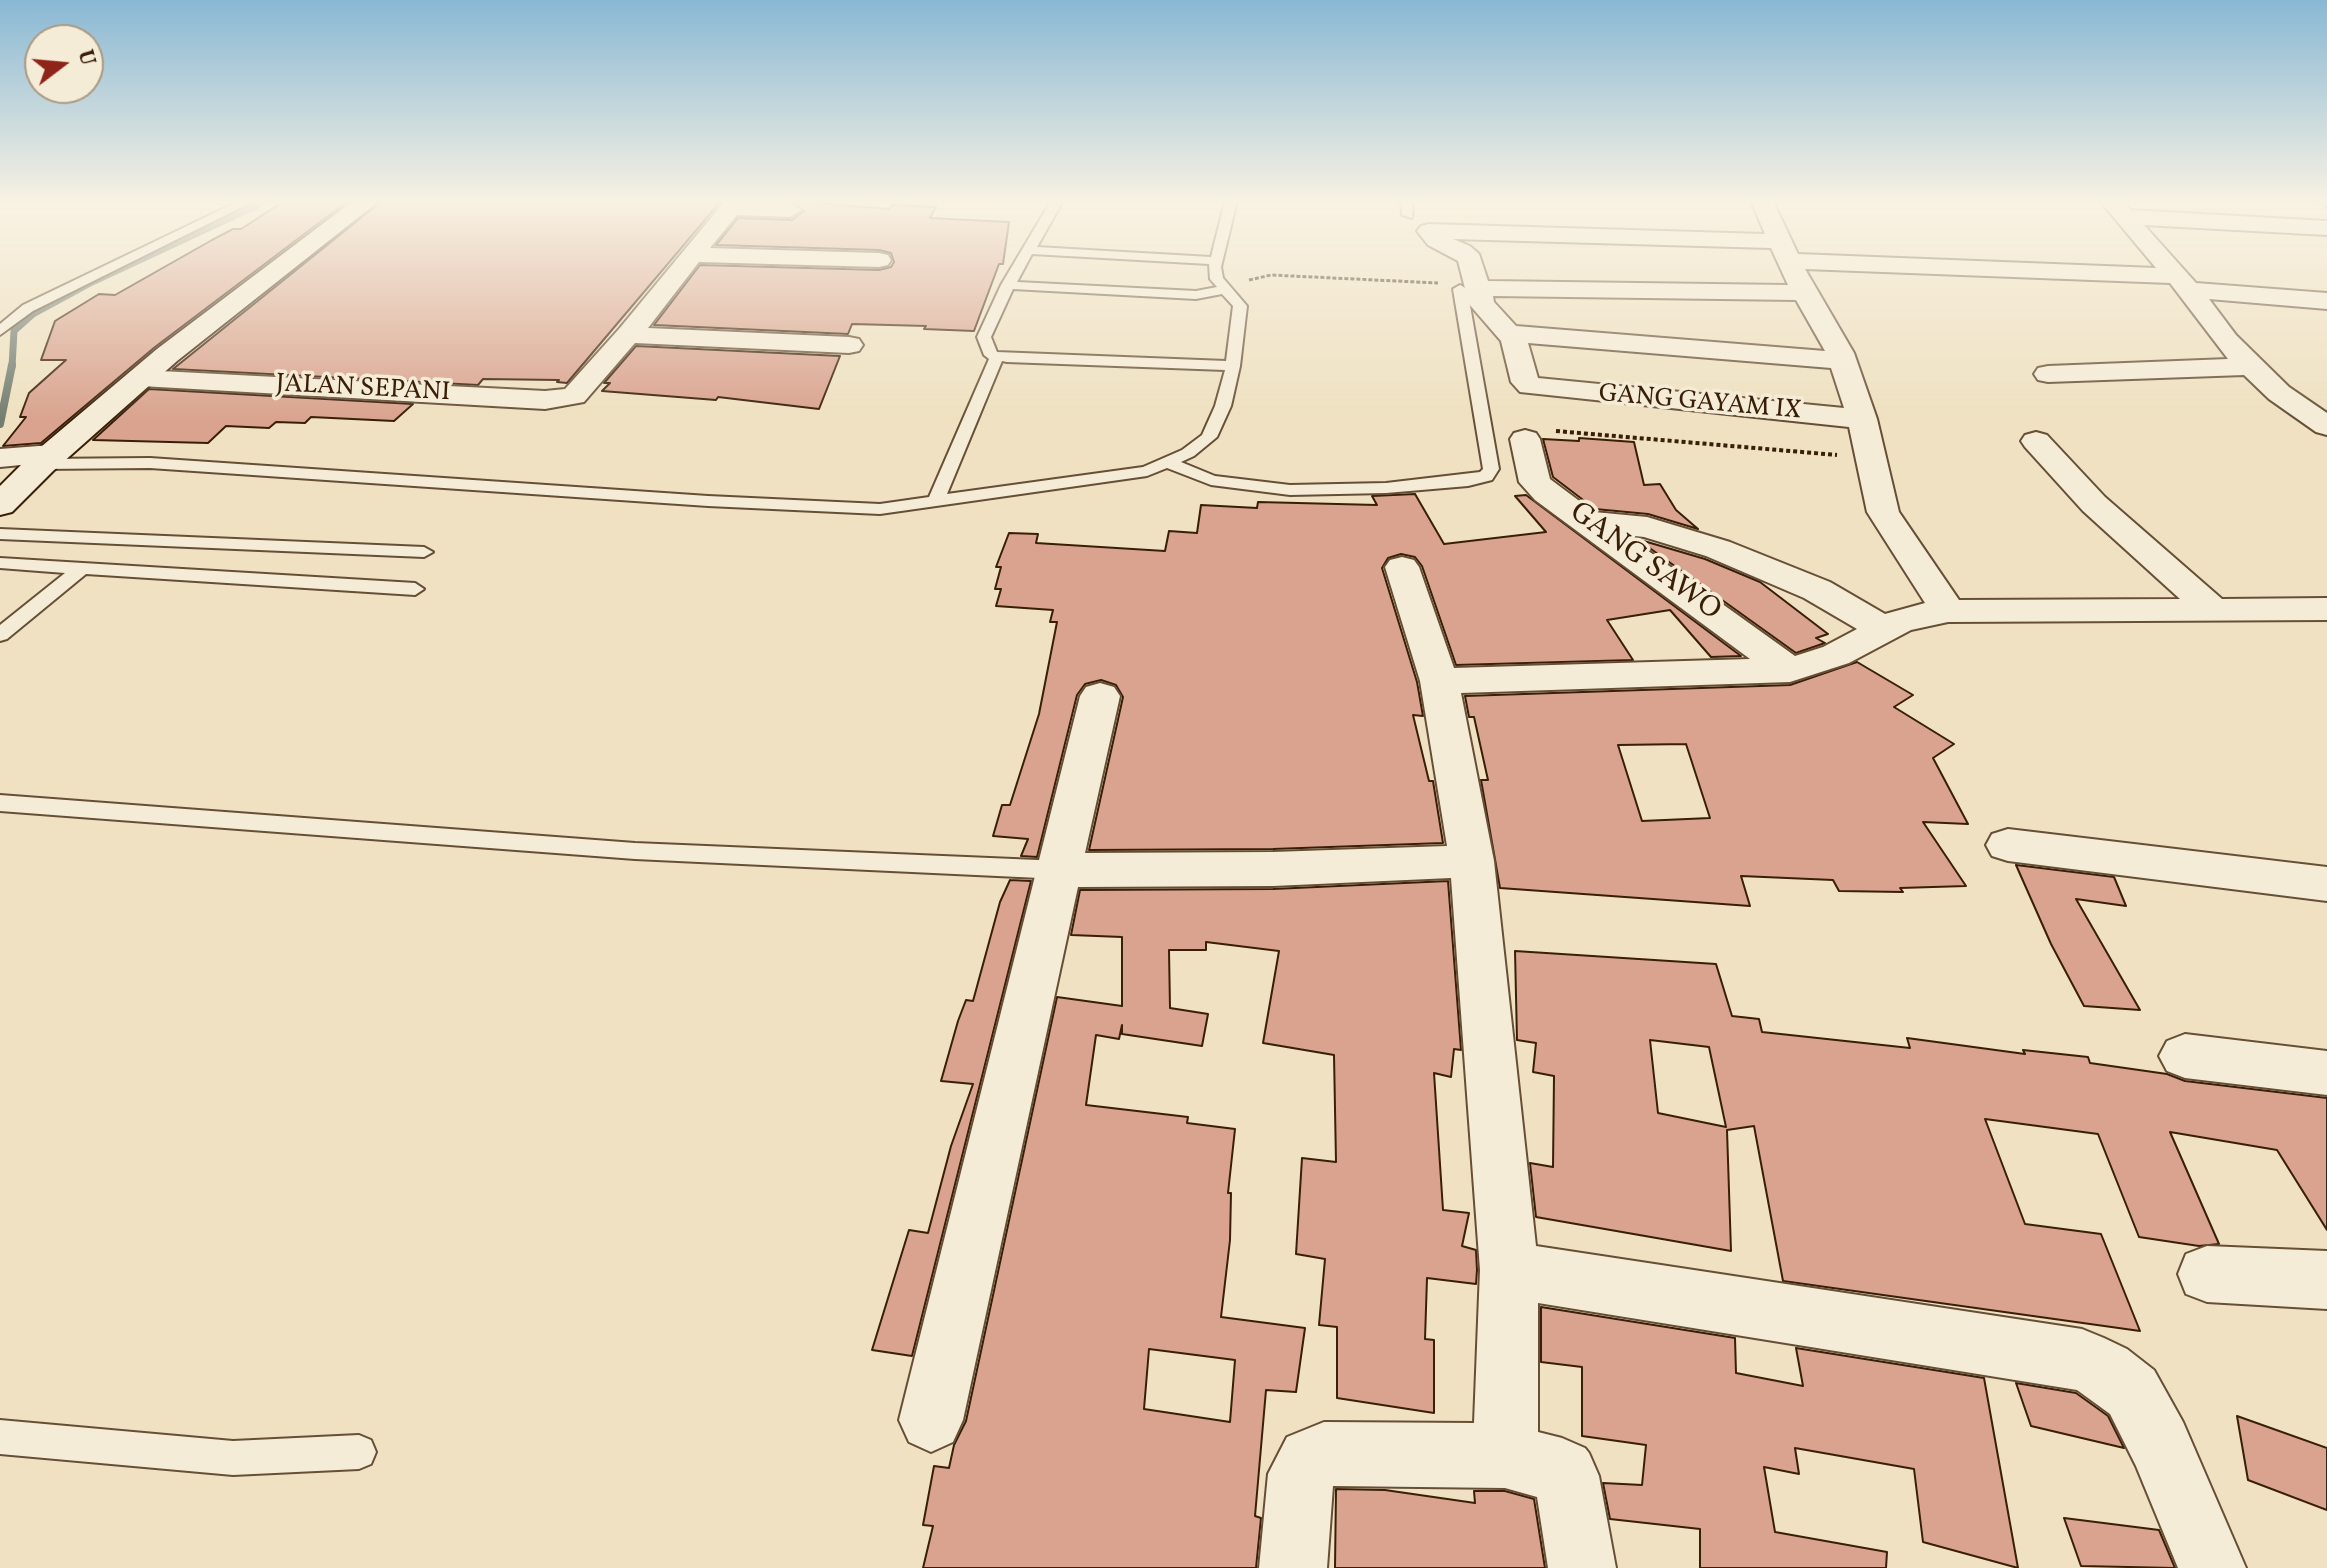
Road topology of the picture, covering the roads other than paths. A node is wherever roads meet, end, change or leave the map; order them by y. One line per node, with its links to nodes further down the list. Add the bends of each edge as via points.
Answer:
1 (97, 274): 20 (lane, via 28,308)
2 (274, 274): 29 (street)
3 (679, 274): 22 (street)
4 (1014, 274): 12 (lane)
5 (1216, 274): 13 (lane)
6 (1469, 274): 14 (street)
7 (1672, 274): 14 (street)
8 (1791, 274): 18 (street)
9 (1976, 274): 11 (street)
10 (2174, 274): 11 (street)
11 (2182, 283): 15 (street); 17 (street)
12 (1008, 285): 13 (lane, via 1196,295); 24 (lane, via 984,337)
13 (1226, 289): 26 (lane, via 1240,306)
14 (1468, 289): 21 (street); 36 (lane, via 1491,469 1486,476 1386,488 1290,490 1211,480)
15 (2327, 301)
16 (1583, 306): 18 (street)
17 (2204, 312): 19 (street); 27 (street)
18 (1821, 318): 25 (street)
19 (2303, 318)
20 (0, 331)
21 (1508, 333): 25 (street); 30 (street, GANG GAYAM IX, via 1525,382 1539,388)
22 (628, 335): 23 (street); 29 (street, JALAN SEPANI, via 582,390 545,400)
23 (849, 345)
24 (997, 357): 26 (lane); 37 (lane)
25 (1842, 361): 30 (street)
26 (1233, 366): 36 (lane, via 1209,437)
27 (2252, 366): 28 (street); 31 (street, via 2279,393)
28 (2048, 374)
29 (141, 378): 35 (street)
30 (1862, 419): 47 (street, via 1883,512)
31 (2327, 426)
32 (1538, 435): 39 (street, GANG SAWO, via 1535,482)
33 (2036, 441): 48 (street, via 2094,504)
34 (0, 458): 35 (street)
35 (47, 459): 37 (lane, via 708,501 865,508); 38 (street)
36 (1168, 463): 37 (lane, via 1147,471)
37 (935, 503)
38 (0, 505)
39 (1588, 522): 49 (street, via 1647,527 1718,549 1817,590); 51 (street, GANG SAWO)
40 (0, 534): 41 (lane)
41 (424, 552)
42 (0, 563): 44 (lane)
43 (1402, 567): 52 (street)
44 (82, 568): 45 (lane); 50 (lane)
45 (415, 589)
46 (2327, 609): 48 (street)
47 (1948, 611): 48 (street); 49 (street)
48 (2215, 611)
49 (1884, 629): 51 (street, via 1836,655)
50 (0, 635)
51 (1790, 670): 52 (street)
52 (1439, 681): 56 (street)
53 (1100, 696): 57 (street)
54 (0, 803): 57 (lane, via 635,851)
55 (2008, 845): 58 (street)
56 (1472, 861): 57 (street); 61 (street)
57 (1061, 870): 64 (street)
58 (2327, 884)
59 (2185, 1056): 60 (street)
60 (2327, 1073)
61 (1509, 1270): 67 (street); 70 (street, via 2082,1360 2132,1392)
62 (2207, 1274): 63 (street)
63 (2327, 1280)
64 (931, 1420)
65 (0, 1437): 66 (lane, via 233,1458)
66 (359, 1452)
67 (1505, 1456): 68 (street, via 1324,1454 1310,1460 1301,1474); 69 (street, via 1566,1476)
68 (1293, 1568)
69 (1582, 1568)
70 (2212, 1568)

